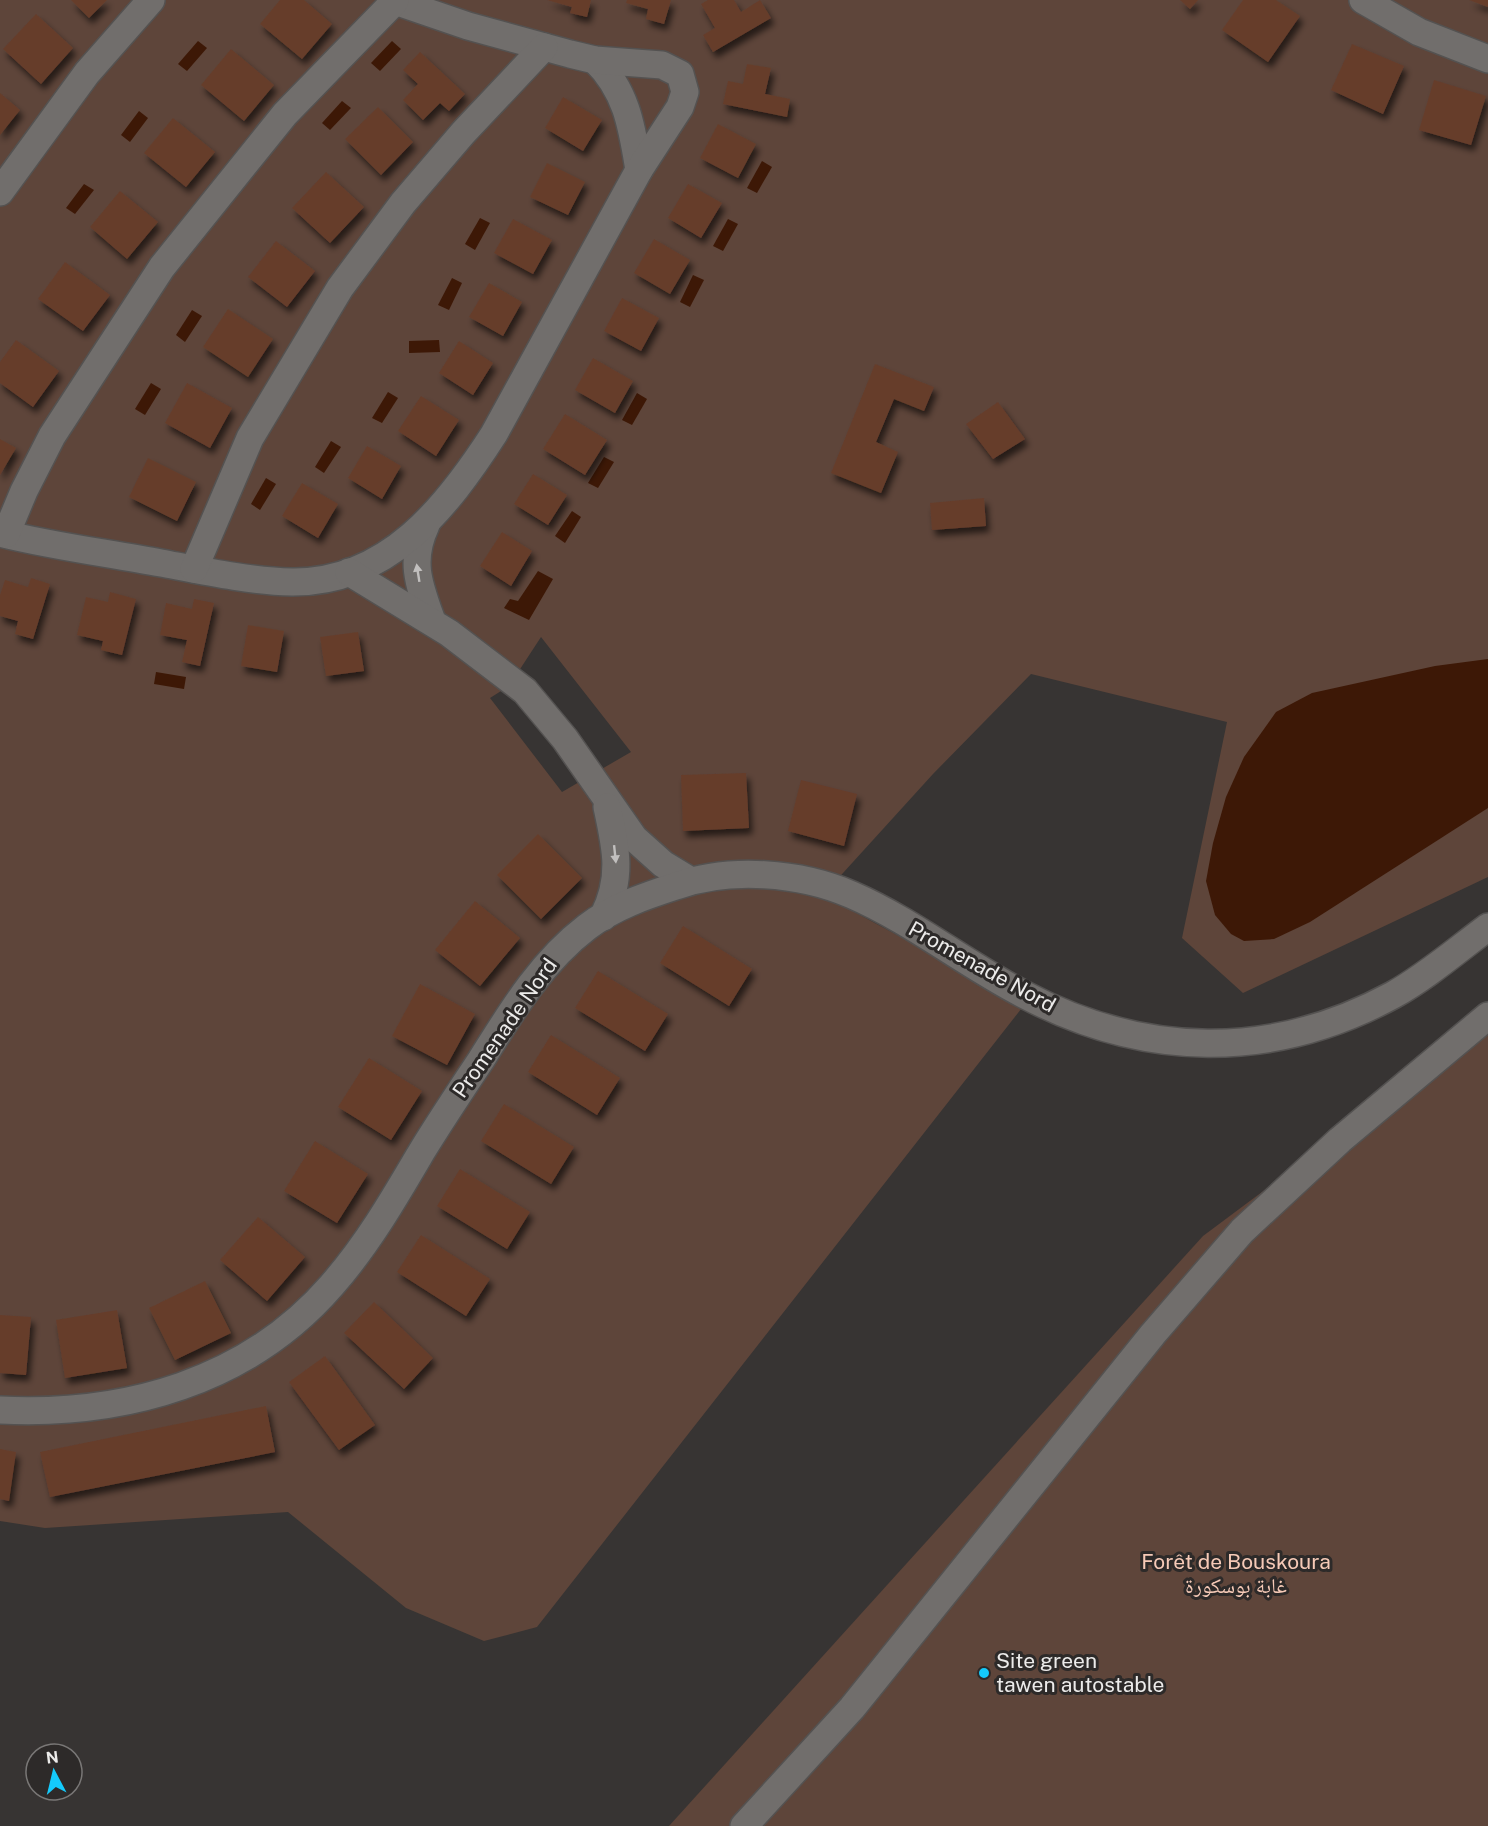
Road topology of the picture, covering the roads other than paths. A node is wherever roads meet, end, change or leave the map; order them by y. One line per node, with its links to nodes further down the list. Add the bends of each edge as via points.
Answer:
1 (151, 0): 8 (street, via 81,81)
2 (1363, 0): 5 (street, via 1419,32)
3 (394, 1): 4 (street); 10 (street, via 285,114 162,267 52,436)
4 (544, 47): 6 (street); 11 (street, via 433,168 340,288 250,438)
5 (1488, 59)
6 (595, 60): 7 (street, via 623,98); 7 (street, via 662,65 677,71 684,81 680,108)
7 (639, 170): 9 (street, via 494,434)
8 (0, 192)
9 (426, 525): 12 (street, via 394,552); 13 (street, one-way to 9, via 421,591 416,559)
10 (3, 533): 11 (street)
11 (194, 569): 12 (street, via 291,582)
12 (349, 572): 13 (street)
13 (432, 621): 14 (street, via 525,692 565,739)
14 (605, 797): 15 (street, via 643,848); 16 (street, one-way to 16, via 617,872)
15 (691, 881): 16 (street, Promenade Nord, via 629,903); 17 (street, Promenade Nord, via 761,875 850,894 1059,1012 1122,1034 1189,1042 1250,1041 1330,1023 1397,993)
16 (603, 917): 19 (street, Promenade Nord, via 561,949 536,978 374,1230 333,1284 300,1318 224,1369 173,1391 104,1407)
17 (1488, 927)
18 (1488, 1016): 20 (street, via 1340,1140 1242,1231 1153,1334 852,1708)
19 (0, 1410)
20 (744, 1826)

